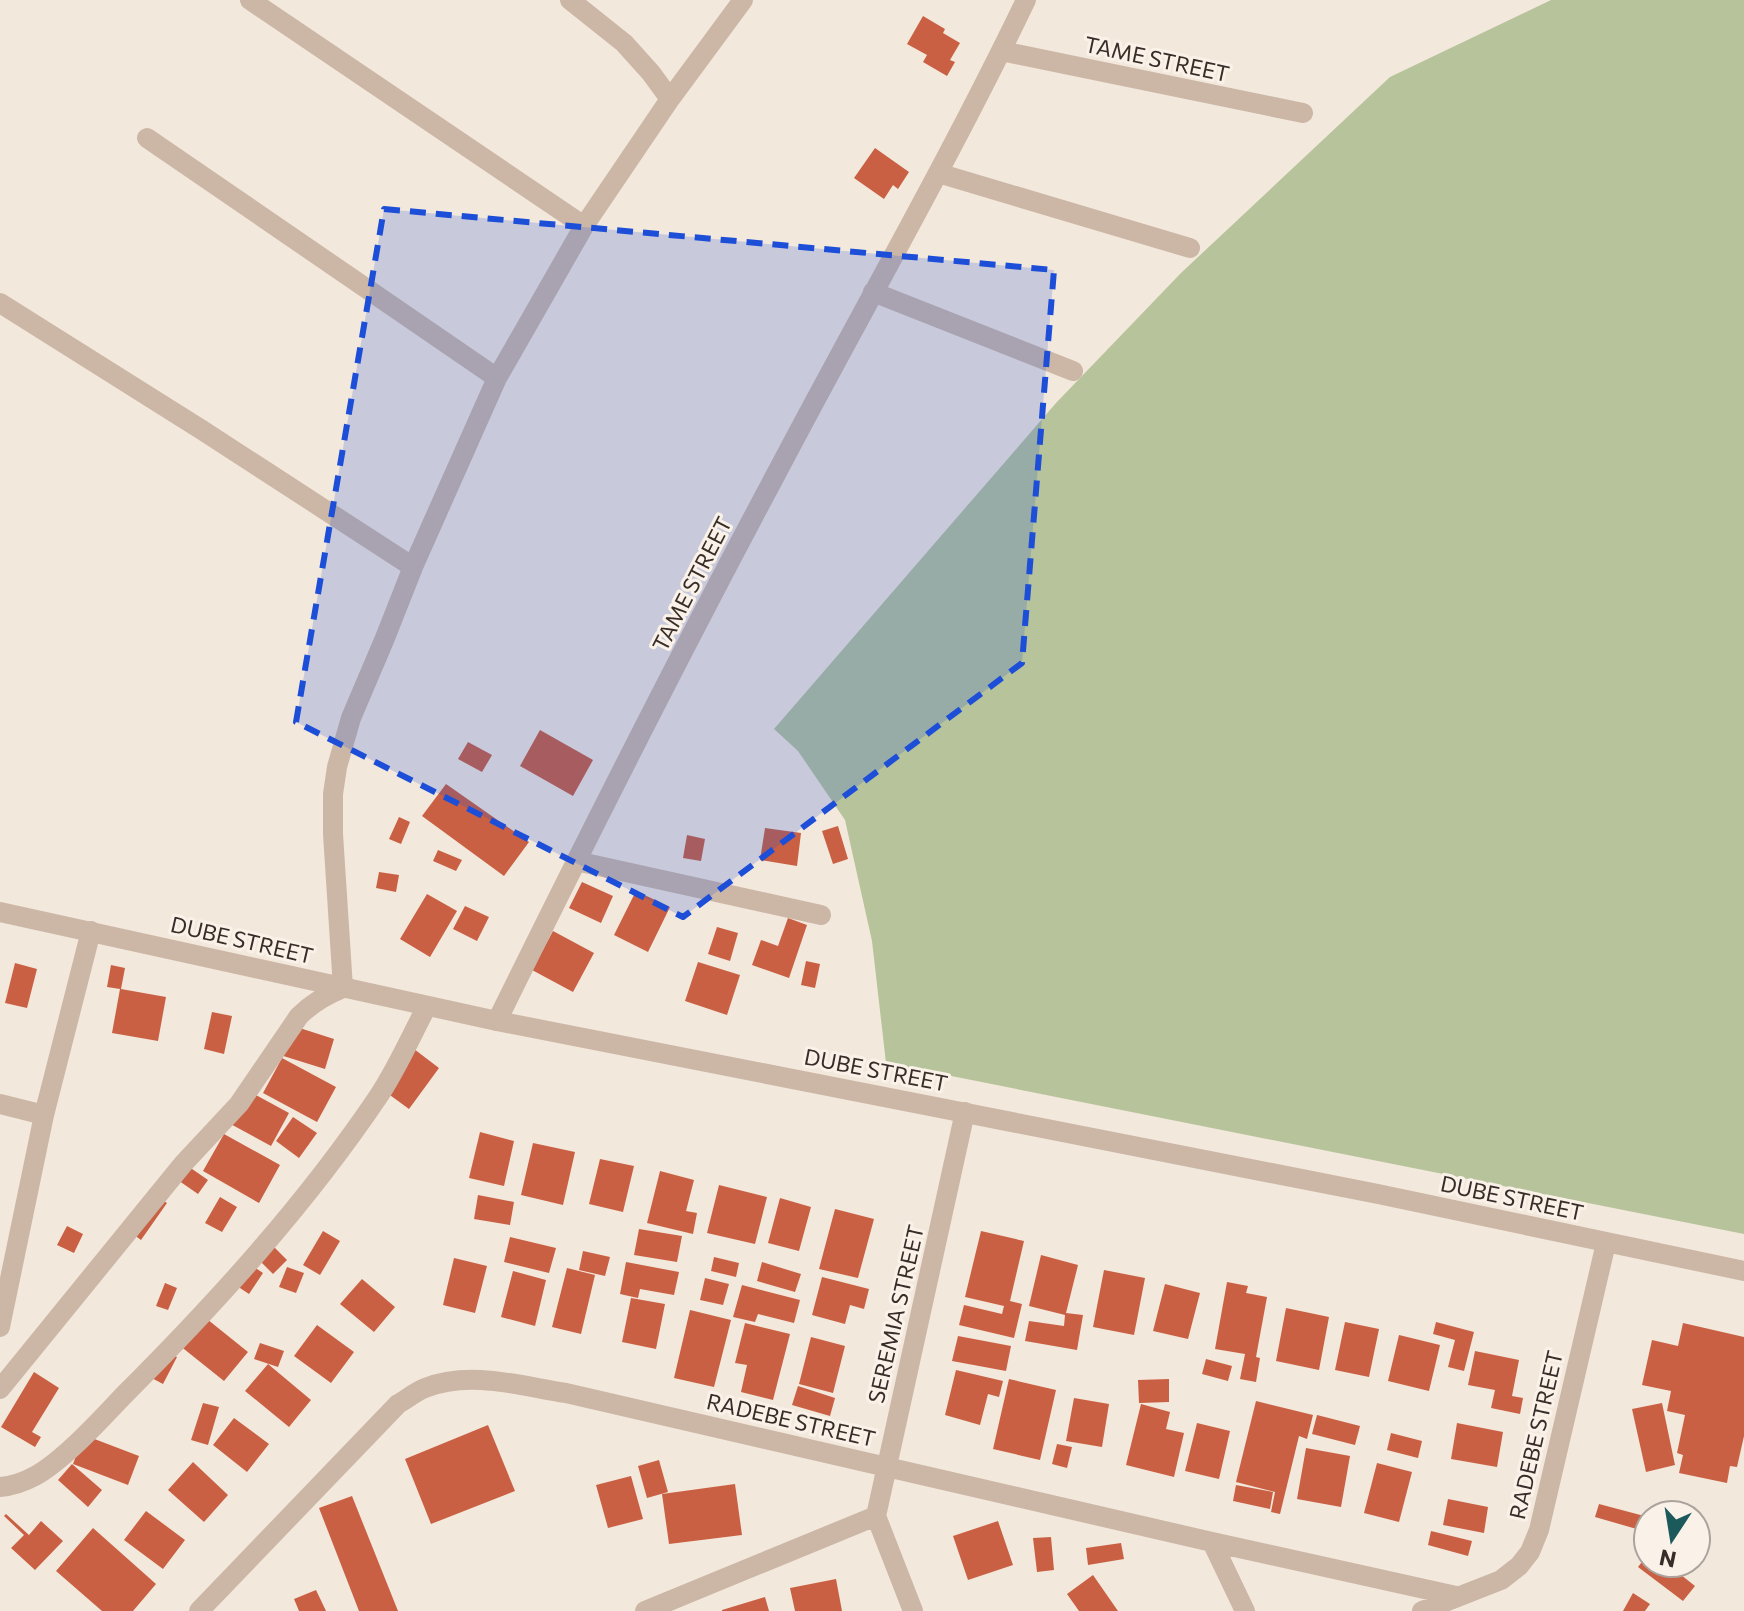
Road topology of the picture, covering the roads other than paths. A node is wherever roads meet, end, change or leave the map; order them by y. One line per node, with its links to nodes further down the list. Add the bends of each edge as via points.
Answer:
1 (250, 0): 10 (street)
2 (570, 0): 6 (street, via 624,43)
3 (743, 0): 6 (street)
4 (1026, 0): 5 (street, TAME STREET)
5 (1001, 51): 7 (street, TAME STREET); 9 (street, TAME STREET)
6 (670, 99): 10 (street)
7 (1303, 113)
8 (147, 138): 15 (street)
9 (938, 173): 11 (street); 12 (street, TAME STREET)
10 (584, 226): 15 (street)
11 (1190, 248)
12 (873, 292): 14 (street); 17 (street, TAME STREET)
13 (0, 303): 16 (street)
14 (1073, 371)
15 (497, 378): 16 (street)
16 (413, 567): 21 (street, via 351,718 337,767 333,834)
17 (576, 861): 19 (street); 23 (street, TAME STREET)
18 (0, 912): 20 (street, DUBE STREET)
19 (821, 915)
20 (91, 931): 21 (street, DUBE STREET); 26 (street)
21 (343, 988): 22 (street, DUBE STREET); 31 (street, via 299,1016 239,1104 183,1164)
22 (427, 1006): 23 (street, DUBE STREET); 33 (street, via 380,1094 276,1231 181,1338 65,1452 36,1475)
23 (497, 1021): 25 (street, DUBE STREET)
24 (0, 1104): 26 (street)
25 (965, 1112): 27 (street, DUBE STREET); 32 (street, SEREMIA STREET)
26 (44, 1115): 28 (street)
27 (1606, 1243): 29 (street, DUBE STREET); 36 (street, RADEBE STREET, via 1530,1552 1501,1580)
28 (8, 1247): 30 (street)
29 (1744, 1271)
30 (0, 1327)
31 (0, 1389)
32 (886, 1467): 34 (street, SEREMIA STREET); 35 (street, RADEBE STREET); 37 (street, RADEBE STREET, via 566,1393 465,1379 440,1383 398,1404)
33 (0, 1487)
34 (876, 1516): 38 (street); 39 (street)
35 (1212, 1542): 36 (street, RADEBE STREET); 40 (street)
36 (1456, 1596): 41 (street, RADEBE STREET)
37 (199, 1611)
38 (645, 1611)
39 (913, 1611)
40 (1245, 1611)
41 (1422, 1611)

